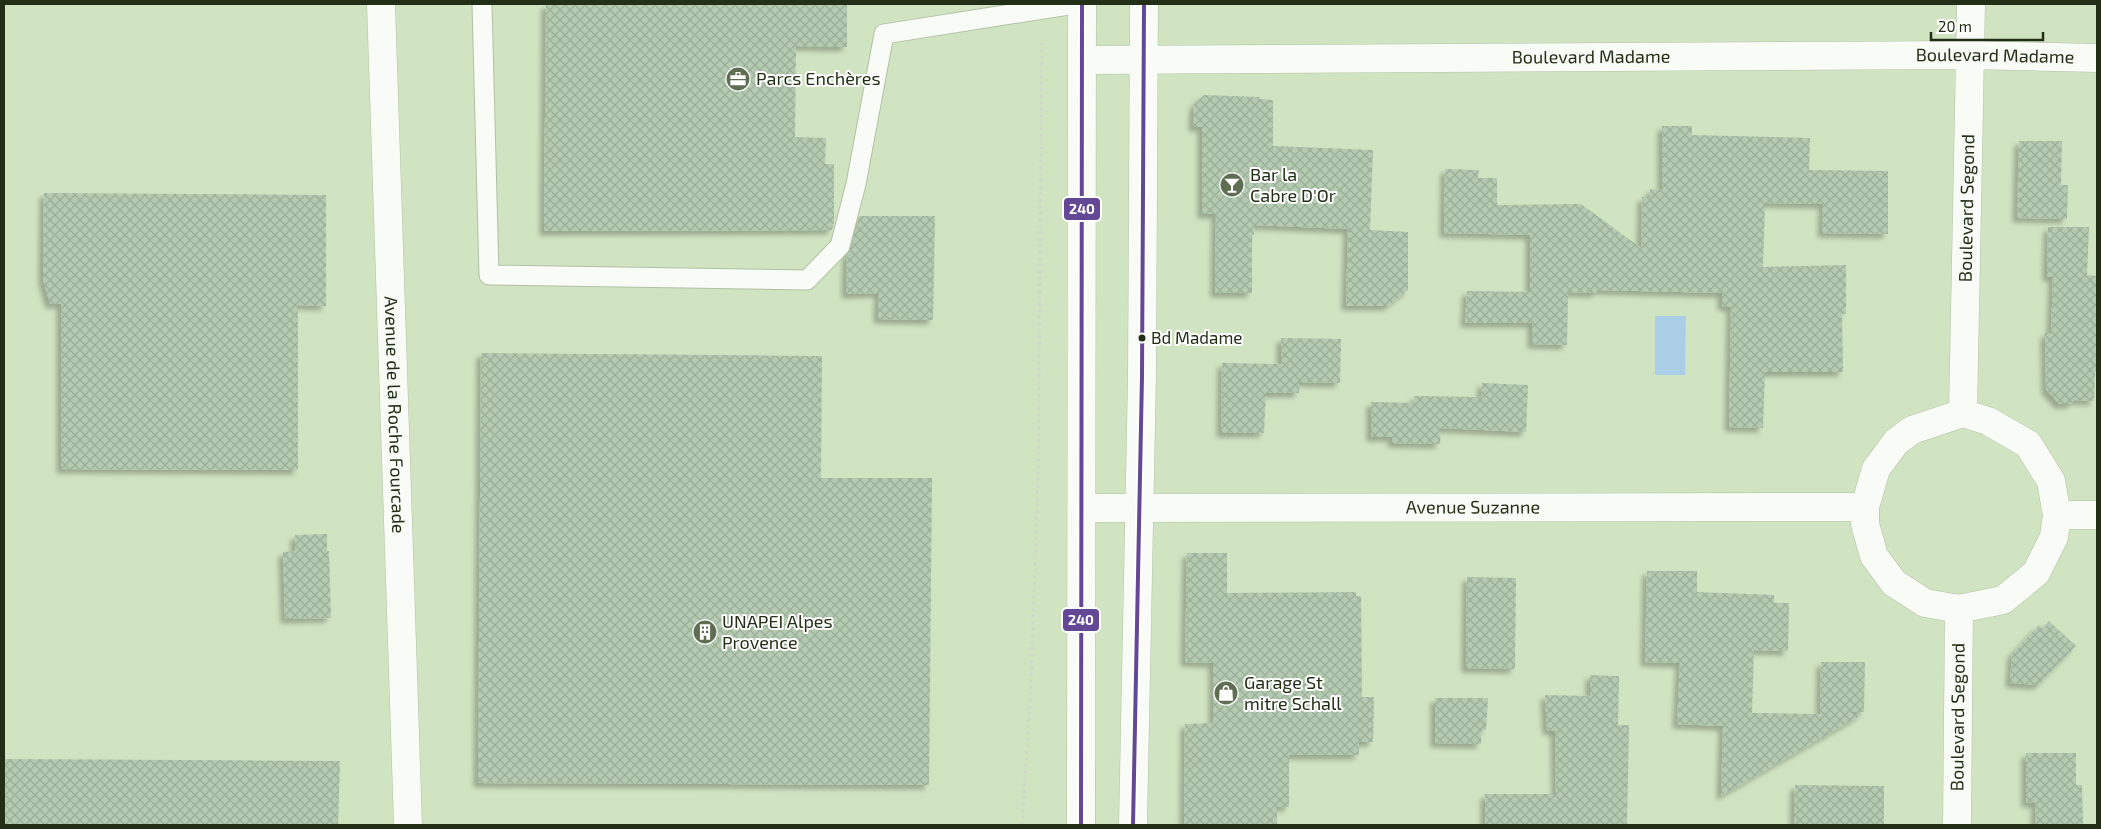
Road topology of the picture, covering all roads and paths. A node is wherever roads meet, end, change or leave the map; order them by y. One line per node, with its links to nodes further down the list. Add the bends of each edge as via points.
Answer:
1 (381, 4): 19 (street, Avenue de la Roche Fourcade)
2 (482, 4): 7 (lane, via 490,275 806,280 840,246 856,184 884,34)
3 (1075, 4): 7 (lane)
4 (1082, 4): 11 (street)
5 (1144, 4): 10 (street)
6 (1971, 4): 8 (street, Boulevard Segond)
7 (1042, 9): 20 (path, via 1038,478)
8 (1971, 55): 9 (street, Boulevard Madame); 10 (street, Boulevard Madame); 12 (street, Boulevard Segond)
9 (2097, 58)
10 (1142, 59): 11 (street, Boulevard Madame); 15 (street)
11 (1083, 60): 14 (street)
12 (1963, 413): 13 (street, via 1912,430 1896,442 1876,468); 16 (street, via 1988,421 2028,444 2051,481)
13 (1865, 507): 15 (street, Avenue Suzanne); 18 (street, via 1865,524 1874,556 1894,583 1925,603)
14 (1082, 508): 15 (street, Avenue Suzanne); 21 (street)
15 (1140, 508): 22 (street)
16 (2057, 515): 17 (street); 18 (street, via 2054,537 2036,573 2003,600)
17 (2097, 515)
18 (1959, 609): 23 (street, Boulevard Segond)
19 (408, 825)
20 (1022, 825)
21 (1081, 825)
22 (1133, 825)
23 (1957, 825)

